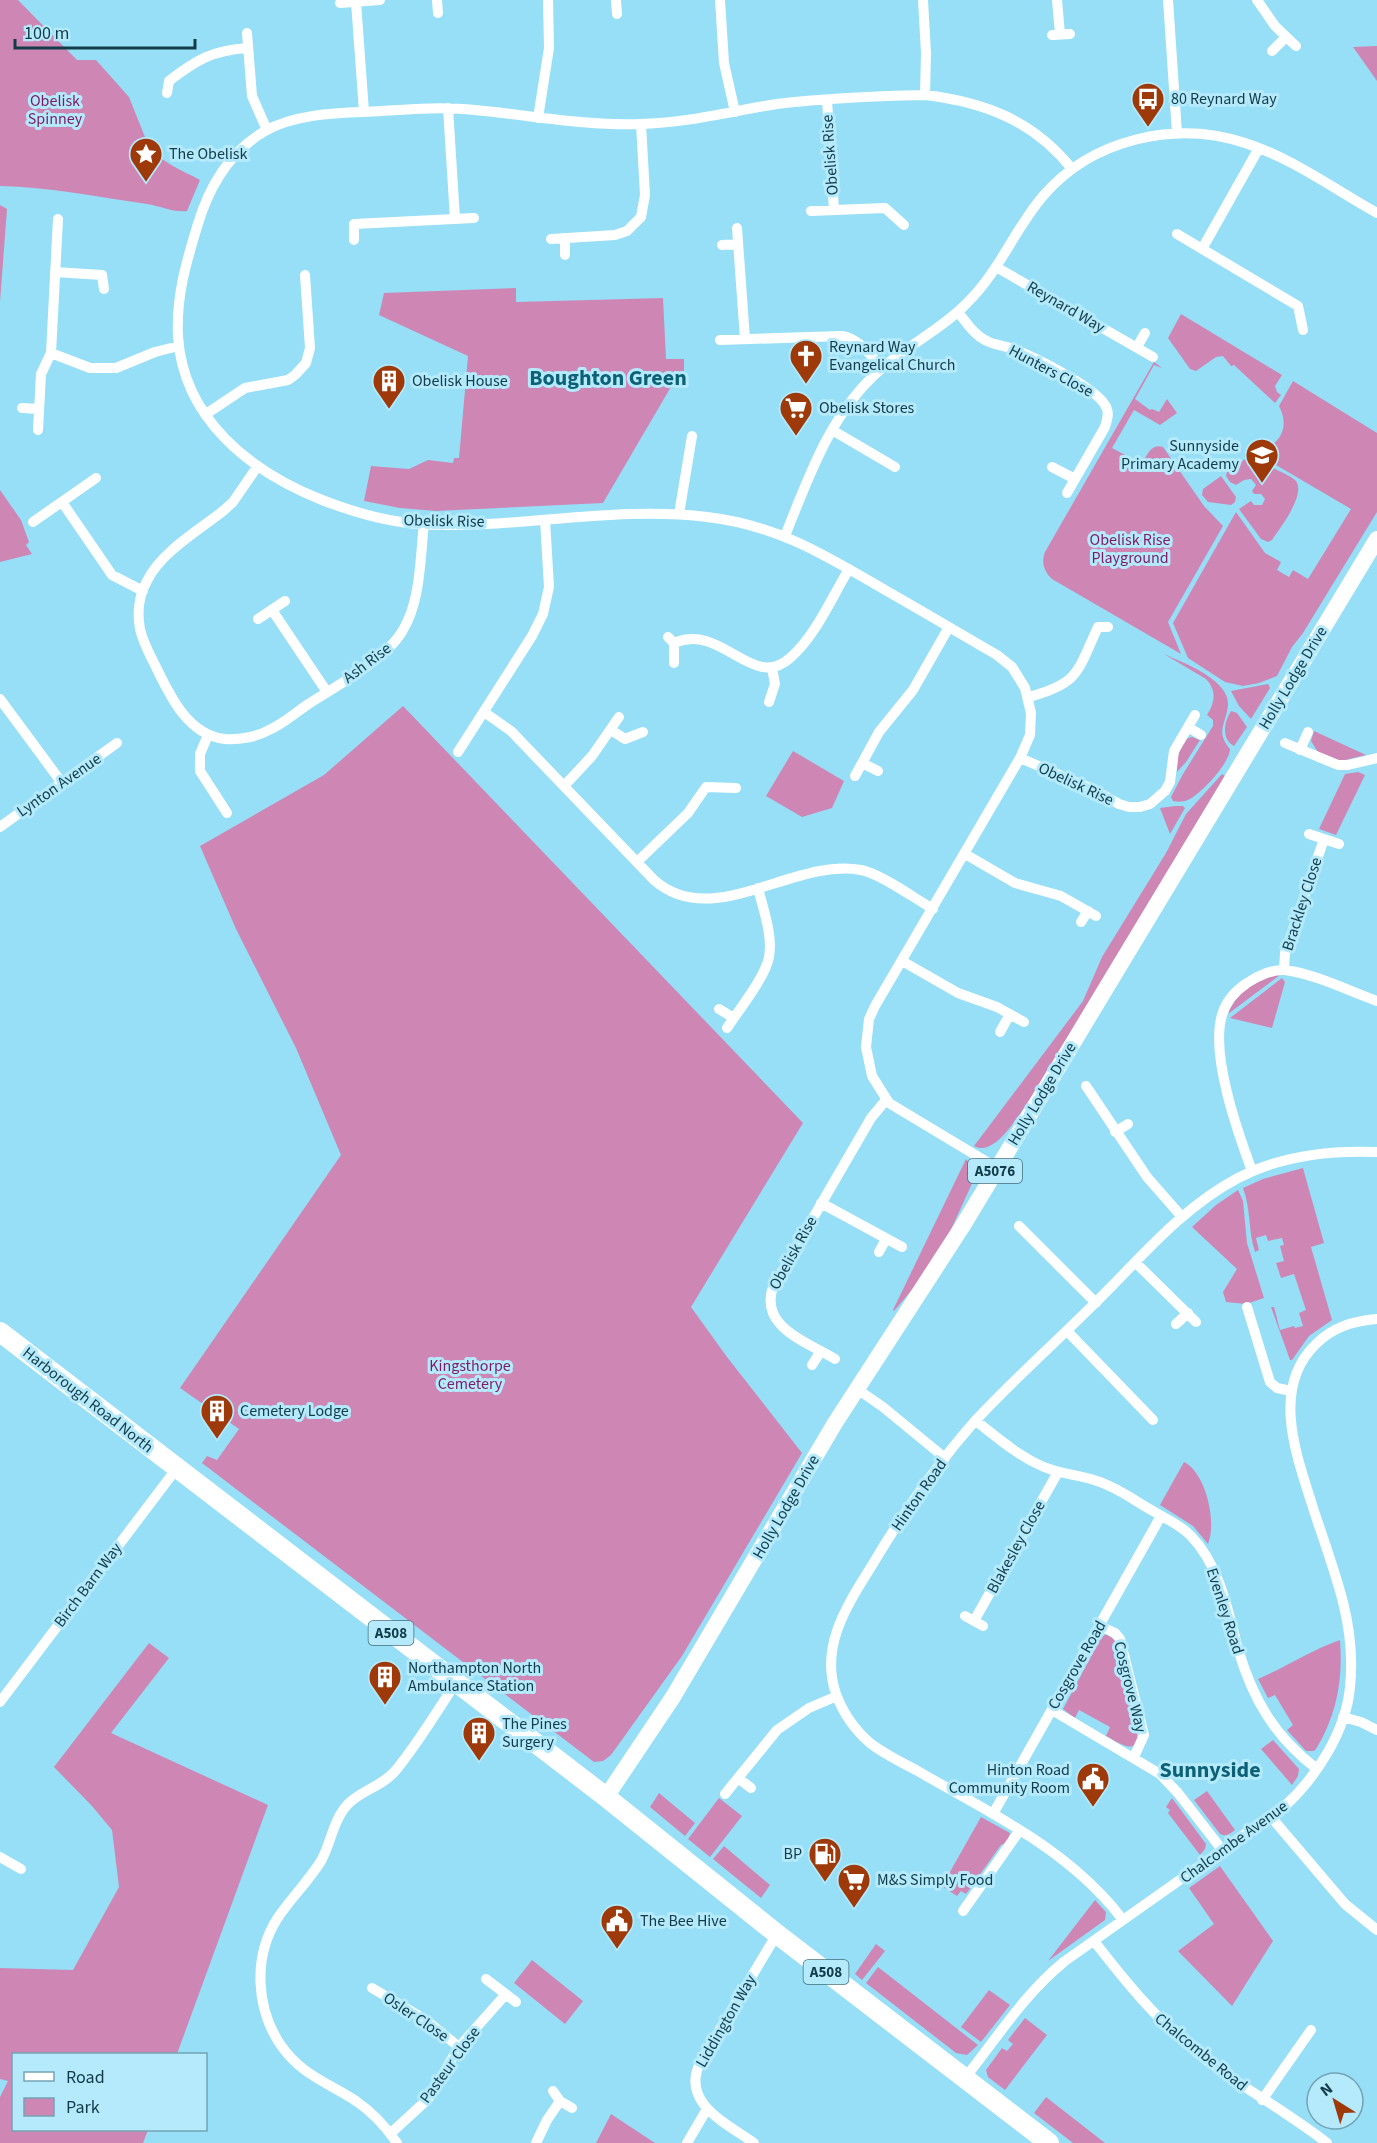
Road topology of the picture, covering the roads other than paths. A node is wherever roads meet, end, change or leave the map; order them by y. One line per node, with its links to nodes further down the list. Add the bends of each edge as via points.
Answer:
1 (380, 0): 11 (street)
2 (437, 0): 13 (street)
3 (548, 0): 4 (street); 27 (street, via 549,48)
4 (553, 0)
5 (616, 0): 14 (street)
6 (720, 0): 26 (street, via 724,63)
7 (923, 0): 22 (street)
8 (1057, 0): 16 (street)
9 (1168, 0): 30 (street)
10 (1257, 0): 17 (street)
11 (356, 2): 12 (street); 25 (street)
12 (340, 3)
13 (438, 13)
14 (617, 14)
15 (247, 33): 19 (street)
16 (1061, 34)
17 (1286, 37): 18 (street); 20 (street)
18 (1296, 46)
19 (248, 48): 21 (street, via 219,51 189,65 169,81); 29 (street, via 252,96)
20 (1272, 51)
21 (167, 93)
22 (925, 95): 23 (street, Obelisk Rise); 32 (street, Obelisk Rise, via 976,104 1020,122 1052,145)
23 (827, 100): 26 (street, Obelisk Rise); 33 (street, Obelisk Rise)
24 (448, 108): 25 (street, Obelisk Rise); 27 (street, Obelisk Rise); 38 (street)
25 (364, 112): 29 (street, Obelisk Rise, via 311,117)
26 (735, 112): 28 (street, Obelisk Rise)
27 (538, 118): 28 (street, Obelisk Rise)
28 (641, 124): 42 (street, via 645,195 641,217 627,231 615,235)
29 (267, 130): 58 (street, Obelisk Rise, via 234,156 206,200 181,283)
30 (1177, 133): 31 (street, via 1218,136); 32 (street, via 1114,146)
31 (1259, 148): 35 (street); 47 (street)
32 (1072, 169): 49 (street, via 1035,206)
33 (834, 210): 34 (street, Obelisk Rise); 39 (street, Obelisk Rise, via 885,208)
34 (810, 211)
35 (1377, 213)
36 (474, 218): 38 (street)
37 (58, 219): 50 (street)
38 (455, 219): 44 (street, via 354,224)
39 (903, 225)
40 (737, 228): 45 (street)
41 (1177, 234): 47 (street)
42 (565, 238): 43 (street); 48 (street)
43 (551, 239)
44 (354, 240)
45 (738, 244): 46 (street); 56 (street)
46 (722, 245)
47 (1202, 249): 54 (street, via 1298,306)
48 (565, 255)
49 (996, 267): 53 (street); 59 (street, Reynard Way)
50 (56, 272): 52 (street, via 102,275); 60 (street)
51 (306, 275): 65 (street, via 310,348 306,363 288,380 245,388)
52 (104, 289)
53 (958, 312): 62 (street); 73 (street, Hunters Close, via 986,341 1055,369 1104,402 1108,418 1105,427)
54 (1303, 330)
55 (1144, 333): 59 (street)
56 (745, 339): 57 (street); 62 (street, via 849,337)
57 (720, 340)
58 (179, 346): 60 (street, via 116,368 90,368); 65 (street, Obelisk Rise, via 188,379)
59 (1137, 347): 61 (street, Reynard Way)
60 (51, 353): 64 (street, via 41,374)
61 (1153, 357)
62 (882, 368): 67 (street, via 856,394)
63 (22, 408): 64 (street)
64 (38, 408): 66 (street)
65 (206, 414): 71 (street, Obelisk Rise, via 232,446)
66 (38, 430)
67 (832, 430): 69 (street); 80 (street)
68 (692, 436): 76 (street)
69 (895, 467)
70 (1052, 467): 73 (street)
71 (257, 468): 79 (street, Obelisk Rise, via 344,508); 83 (street, via 233,502 159,563)
72 (96, 478): 75 (street)
73 (1075, 479): 74 (street, Hunters Close)
74 (1067, 494)
75 (62, 502): 78 (street); 83 (street, via 112,575)
76 (679, 514): 77 (street, Obelisk Rise); 80 (street, Obelisk Rise, via 730,520)
77 (545, 520): 79 (street, Obelisk Rise); 95 (street, via 547,605)
78 (33, 522)
79 (424, 524): 91 (street, Ash Rise, via 414,604 403,630 385,652)
80 (785, 536): 82 (street, Obelisk Rise)
81 (1377, 539): 140 (main road, Holly Lodge Drive / A5076)
82 (849, 569): 88 (street, Obelisk Rise); 90 (street, via 805,642 790,659)
83 (143, 591): 102 (street, via 138,614 145,644 175,703)
84 (285, 600): 85 (street)
85 (272, 610): 86 (street); 91 (street, Ash Rise)
86 (258, 619)
87 (1100, 624): 92 (street, via 1072,678 1056,689)
88 (949, 627): 92 (street, Obelisk Rise, via 1006,662); 110 (street, via 913,690 879,732)
89 (674, 663): 90 (street, via 671,640 689,639 706,640 748,662)
90 (772, 668): 94 (street, via 775,684)
91 (327, 692): 102 (street, Ash Rise, via 269,730 226,739)
92 (1029, 697): 108 (street, Obelisk Rise, via 1030,735)
93 (0, 699): 113 (street)
94 (770, 702)
95 (484, 712): 107 (street); 114 (street, via 511,731)
96 (1195, 715): 98 (street, Obelisk Rise)
97 (619, 717): 99 (street)
98 (1188, 727): 103 (street); 108 (street, Obelisk Rise, via 1174,751 1166,791 1140,807 1119,804)
99 (611, 730): 100 (street, via 625,739); 114 (street)
100 (643, 732)
101 (1308, 732): 106 (street)
102 (208, 735): 116 (street, via 200,754 200,771)
103 (1200, 735)
104 (117, 743): 113 (street, Lynton Avenue)
105 (1286, 743): 106 (street)
106 (1300, 750): 109 (street, via 1338,765)
107 (458, 752)
108 (1020, 758): 121 (street, Obelisk Rise)
109 (1377, 758)
110 (862, 763): 111 (street); 112 (street)
111 (878, 771)
112 (855, 776)
113 (62, 783): 117 (street, Lynton Avenue)
114 (564, 786): 122 (street)
115 (736, 788): 122 (street, via 706,787 688,813)
116 (227, 813)
117 (0, 827)
118 (1309, 834): 119 (street, Brackley Close)
119 (1324, 839): 120 (street, Brackley Close); 127 (street, Brackley Close, via 1285,953)
120 (1339, 844)
121 (965, 854): 124 (street, Obelisk Rise); 125 (street, via 1015,883 1061,896 1092,913)
122 (637, 862): 123 (street, via 662,887 681,897 707,899)
123 (758, 888): 124 (street, via 829,871 861,870); 131 (street, via 769,958)
124 (933, 909): 126 (street, Obelisk Rise)
125 (1081, 922)
126 (902, 961): 130 (street, via 958,993); 136 (street, Obelisk Rise, via 875,1006 866,1034 872,1076)
127 (1284, 970): 128 (street); 141 (street, via 1260,975 1239,989 1221,1020 1220,1048 1226,1085)
128 (1377, 1001)
129 (719, 1009): 131 (street)
130 (1010, 1014): 132 (street); 134 (street)
131 (734, 1018): 133 (street)
132 (1024, 1022)
133 (727, 1028)
134 (1000, 1032)
135 (1086, 1086): 138 (street)
136 (886, 1100): 140 (street, Obelisk Rise); 142 (street, Obelisk Rise, via 871,1118)
137 (1128, 1124): 138 (street)
138 (1115, 1132): 143 (street)
139 (1377, 1152): 141 (street, Hinton Road, via 1318,1154)
140 (997, 1168): 160 (main road, Holly Lodge Drive / A5076)
141 (1252, 1171): 143 (street, Hinton Road, via 1210,1195)
142 (821, 1203): 145 (street, Obelisk Rise); 157 (street, Obelisk Rise, via 773,1287 770,1303 781,1326)
143 (1182, 1217): 148 (street, Hinton Road)
144 (1019, 1226): 149 (street)
145 (886, 1239): 146 (street, Obelisk Rise); 147 (street)
146 (902, 1247)
147 (879, 1252)
148 (1136, 1263): 149 (street, Hinton Road); 151 (street)
149 (1096, 1303): 155 (street, Hinton Road)
150 (1247, 1307): 161 (street, via 1270,1382)
151 (1188, 1313): 153 (street); 154 (street)
152 (1377, 1319): 161 (street, Chalcombe Avenue, via 1349,1324 1322,1338 1303,1359)
153 (1196, 1322)
154 (1176, 1324)
155 (1067, 1331): 162 (street); 163 (street, Hinton Road)
156 (0, 1332): 165 (highway, Harborough Road North / A508)
157 (821, 1350): 158 (street, Obelisk Rise); 159 (street)
158 (835, 1359)
159 (812, 1365)
160 (857, 1389): 164 (street); 181 (main road, Holly Lodge Drive / A5076, via 710,1636)
161 (1292, 1391): 174 (street, Chalcombe Avenue, via 1291,1422 1296,1452 1342,1599 1349,1635 1350,1689)
162 (1153, 1420)
163 (976, 1421): 164 (street, Hinton Road); 166 (street, Evenley Road, via 1021,1455)
164 (945, 1458): 171 (street, Hinton Road, via 902,1516 835,1632 831,1653)
165 (177, 1468): 170 (highway, A508); 172 (street, Birch Barn Way)
166 (1058, 1472): 167 (street, Evenley Road, via 1105,1484); 168 (street, Blakesley Close)
167 (1161, 1516): 169 (street, Cosgrove Road); 177 (street, Evenley Road, via 1187,1532 1205,1554 1255,1693 1279,1735)
168 (974, 1621)
169 (1100, 1626): 173 (street, Cosgrove Road); 176 (street, Cosgrove Way, via 1120,1640 1143,1735)
170 (455, 1684): 181 (highway, A508); 205 (street, via 394,1773 346,1806 322,1859 273,1925 263,1955 263,2007 281,2046 305,2072 356,2102)
171 (837, 1696): 178 (street, via 809,1708 777,1730); 182 (street, Hinton Road, via 849,1719 869,1742)
172 (0, 1702)
173 (1052, 1710): 176 (street, Cosgrove Way); 182 (street, Cosgrove Road)
174 (1343, 1717): 175 (street); 177 (street, Chalcombe Avenue)
175 (1377, 1730)
176 (1134, 1757): 185 (street, Cosgrove Way, via 1170,1784)
177 (1317, 1769): 183 (street, Chalcombe Avenue, via 1297,1795)
178 (738, 1778): 179 (street); 180 (street)
179 (751, 1788)
180 (725, 1794)
181 (606, 1797): 191 (highway, A508)
182 (993, 1814): 184 (street, Hinton Road)
183 (1271, 1817): 185 (street, Chalcombe Avenue); 190 (street, via 1335,1893)
184 (1020, 1830): 188 (street); 189 (street, Hinton Road, via 1081,1875)
185 (1223, 1851): 189 (street, Chalcombe Avenue)
186 (0, 1857): 187 (street)
187 (21, 1869)
188 (963, 1911)
189 (1123, 1920): 192 (street, Chalcombe Avenue)
190 (1377, 1930)
191 (777, 1934): 199 (highway, A508); 204 (street, Liddington Way, via 696,2070 697,2092)
192 (1094, 1941): 199 (street, Chalcombe Avenue, via 1038,1986); 201 (street, Chalcombe Road, via 1138,1998 1167,2027)
193 (486, 1979): 195 (street)
194 (372, 1988): 198 (street, Osler Close, via 426,2020)
195 (506, 1994): 196 (street); 198 (street, Pasteur Close)
196 (516, 2002)
197 (1311, 2030): 201 (street)
198 (459, 2047): 205 (street, Pasteur Close, via 428,2099)
199 (965, 2078): 210 (highway, A508)
200 (553, 2091): 202 (street)
201 (1262, 2100): 211 (street, Chalcombe Road)
202 (560, 2102): 203 (street); 207 (street)
203 (572, 2108)
204 (707, 2109): 208 (street); 209 (street)
205 (391, 2133): 206 (street)
206 (398, 2143)
207 (536, 2143)
208 (687, 2143)
209 (754, 2143)
210 (1049, 2143)
211 (1327, 2143)

